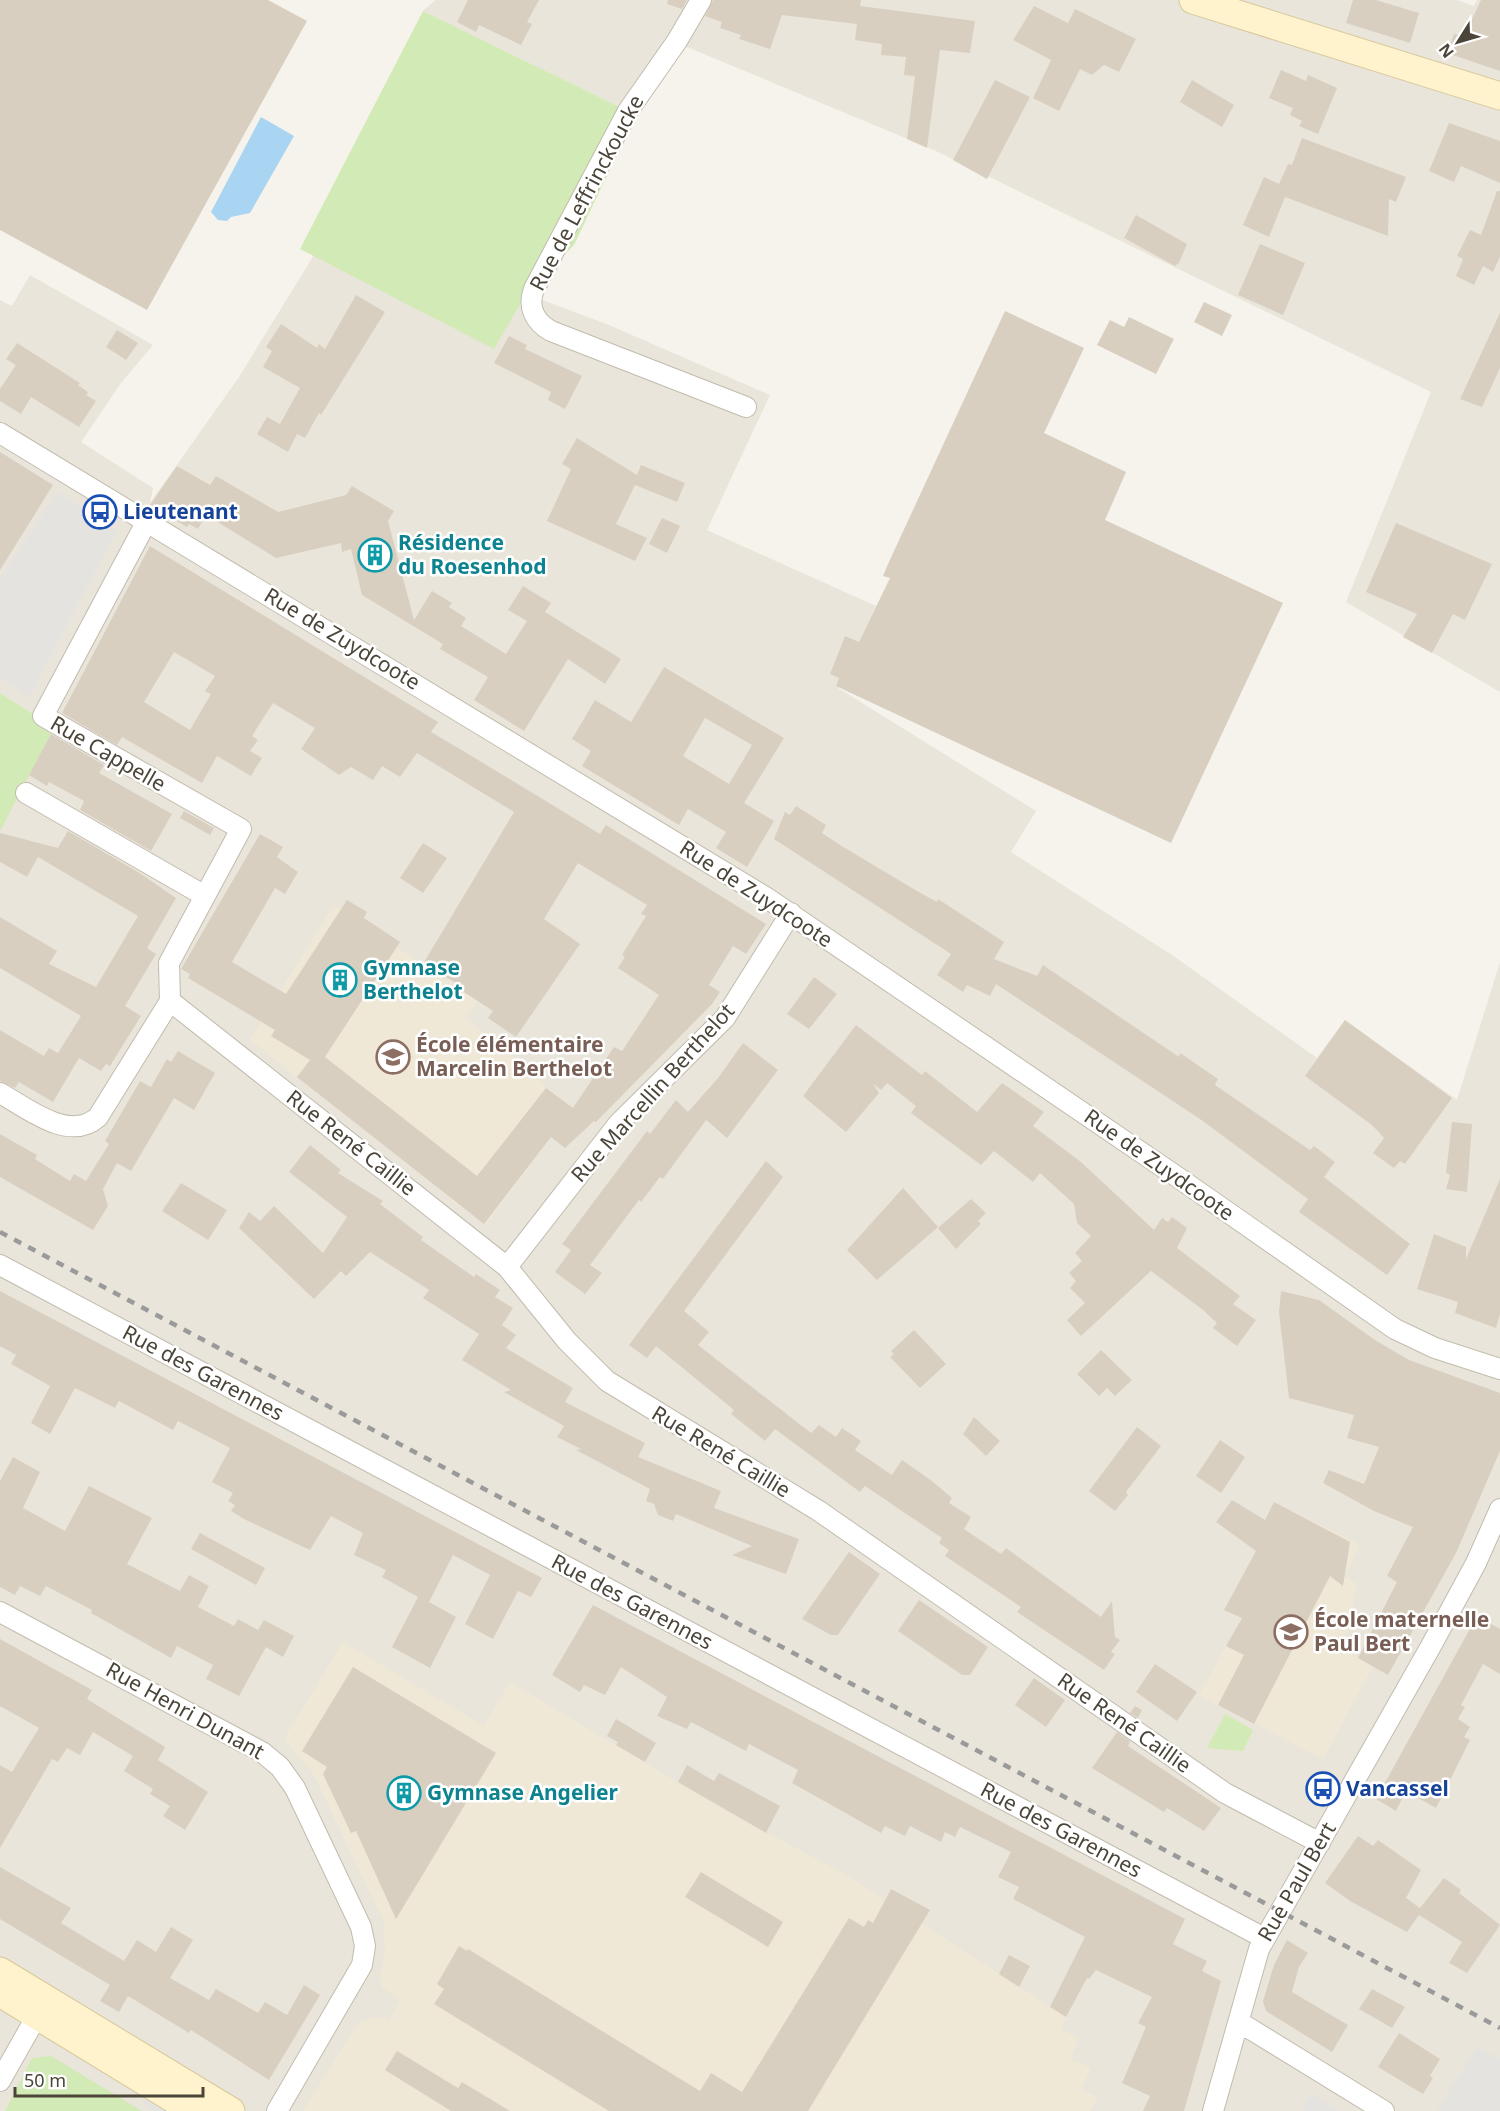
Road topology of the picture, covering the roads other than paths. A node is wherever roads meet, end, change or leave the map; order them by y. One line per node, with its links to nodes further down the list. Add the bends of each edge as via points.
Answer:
1 (701, 0): 4 (street, Rue de Leffrinckoucke, via 628,111 534,289 531,303 538,321 550,332)
2 (1193, 0): 3 (main road)
3 (1500, 96)
4 (746, 407)
5 (0, 433): 6 (street, Rue de Zuydcoote)
6 (147, 521): 8 (street, Rue Cappelle, via 43,717 241,829); 9 (street, Rue de Zuydcoote)
7 (26, 793): 8 (street)
8 (205, 896): 10 (street, via 169,963)
9 (791, 913): 13 (street, Rue Marcellin Berthelot, via 725,1018 620,1123); 14 (street, Rue de Zuydcoote, via 1176,1176 1364,1310 1419,1342)
10 (170, 1001): 11 (street, via 102,1113 89,1124 57,1124); 13 (street, Rue René Caillie)
11 (0, 1092)
12 (0, 1265): 18 (street, Rue des Garennes)
13 (507, 1267): 17 (street, Rue René Caillie, via 567,1341 607,1381 833,1521 1225,1793)
14 (1500, 1369)
15 (1500, 1509): 17 (street, Rue Paul Bert, via 1476,1563)
16 (0, 1612): 26 (street, Rue Henri Dunant, via 273,1759 295,1788 356,1917 365,1946 362,1965)
17 (1320, 1843): 18 (street, Rue Paul Bert)
18 (1264, 1938): 22 (street, Rue Paul Bert, via 1251,1969)
19 (0, 1971): 21 (main road)
20 (0, 1993): 21 (main road)
21 (42, 2008): 23 (street); 24 (main road); 25 (main road)
22 (1239, 2022): 27 (street, Rue Paul Bert); 28 (street)
23 (0, 2081)
24 (193, 2111)
25 (231, 2111)
26 (277, 2111)
27 (1214, 2111)
28 (1384, 2111)

